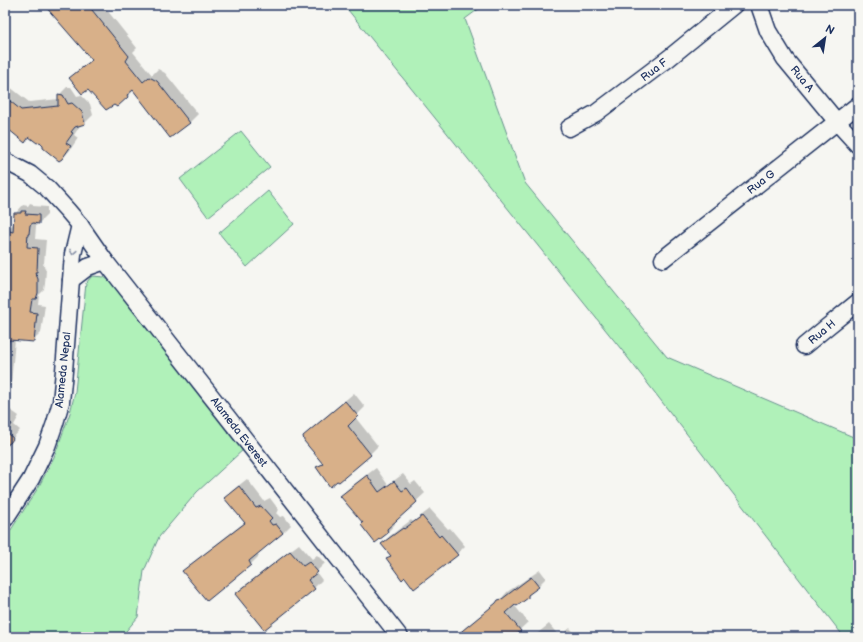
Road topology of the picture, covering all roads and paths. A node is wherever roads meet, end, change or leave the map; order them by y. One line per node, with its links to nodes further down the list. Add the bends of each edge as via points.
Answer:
1 (734, 5): 5 (street, Rua F, via 670,58 596,113)
2 (760, 5): 4 (street, Rua A, via 768,31 786,59)
3 (858, 105): 4 (street, Rua G)
4 (837, 122): 6 (street, Rua A); 9 (street, Rua G)
5 (569, 128)
6 (858, 146)
7 (5, 161): 8 (street, Alameda Everest, via 30,174 47,188)
8 (80, 225): 10 (street, Alameda Everest); 11 (street, Alameda Nepal, one-way to 11, via 73,254)
9 (663, 259)
10 (105, 261): 11 (street, via 88,267); 15 (street, Alameda Everest)
11 (71, 280): 14 (street, Alameda Nepal, via 61,402 47,446 31,479)
12 (858, 302): 13 (street, Rua H)
13 (804, 346)
14 (5, 519)
15 (400, 637)

